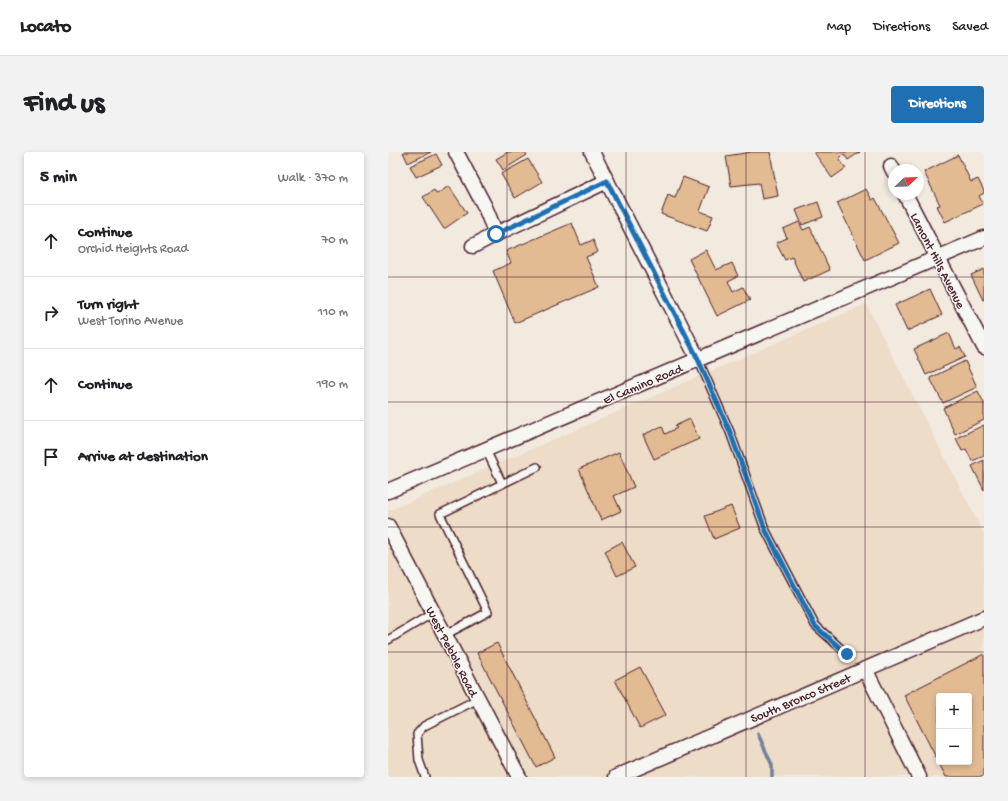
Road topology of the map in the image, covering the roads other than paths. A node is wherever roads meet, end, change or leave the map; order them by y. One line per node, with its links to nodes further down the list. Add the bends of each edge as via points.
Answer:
1 (456, 152): 5 (street)
2 (592, 152): 3 (street)
3 (607, 181): 5 (street); 10 (street)
4 (908, 200): 8 (street, Lamont Hills Avenue)
5 (496, 234): 7 (street)
6 (984, 238): 8 (street, El Camino Road)
7 (473, 246)
8 (938, 258): 9 (street, Lamont Hills Avenue); 10 (street, El Camino Road)
9 (984, 347)
10 (698, 359): 11 (street, El Camino Road); 20 (lane, via 730,432 765,529 815,626)
11 (486, 450): 13 (lane); 14 (street, El Camino Road)
12 (537, 466): 13 (lane)
13 (502, 483): 18 (lane, via 440,514 488,612)
14 (388, 491)
15 (388, 526): 16 (street, West Pebble Road)
16 (433, 613): 18 (street, West Pebble Road); 19 (lane)
17 (984, 618): 21 (street, South Bronco Street)
18 (445, 635): 22 (street, West Pebble Road)
19 (388, 640)
20 (847, 654)
21 (865, 669): 25 (street, South Bronco Street); 26 (street)
22 (478, 699): 23 (lane, via 424,726 417,734 419,760); 24 (street, West Pebble Road)
23 (425, 777)
24 (519, 777)
25 (616, 777)
26 (919, 777)

